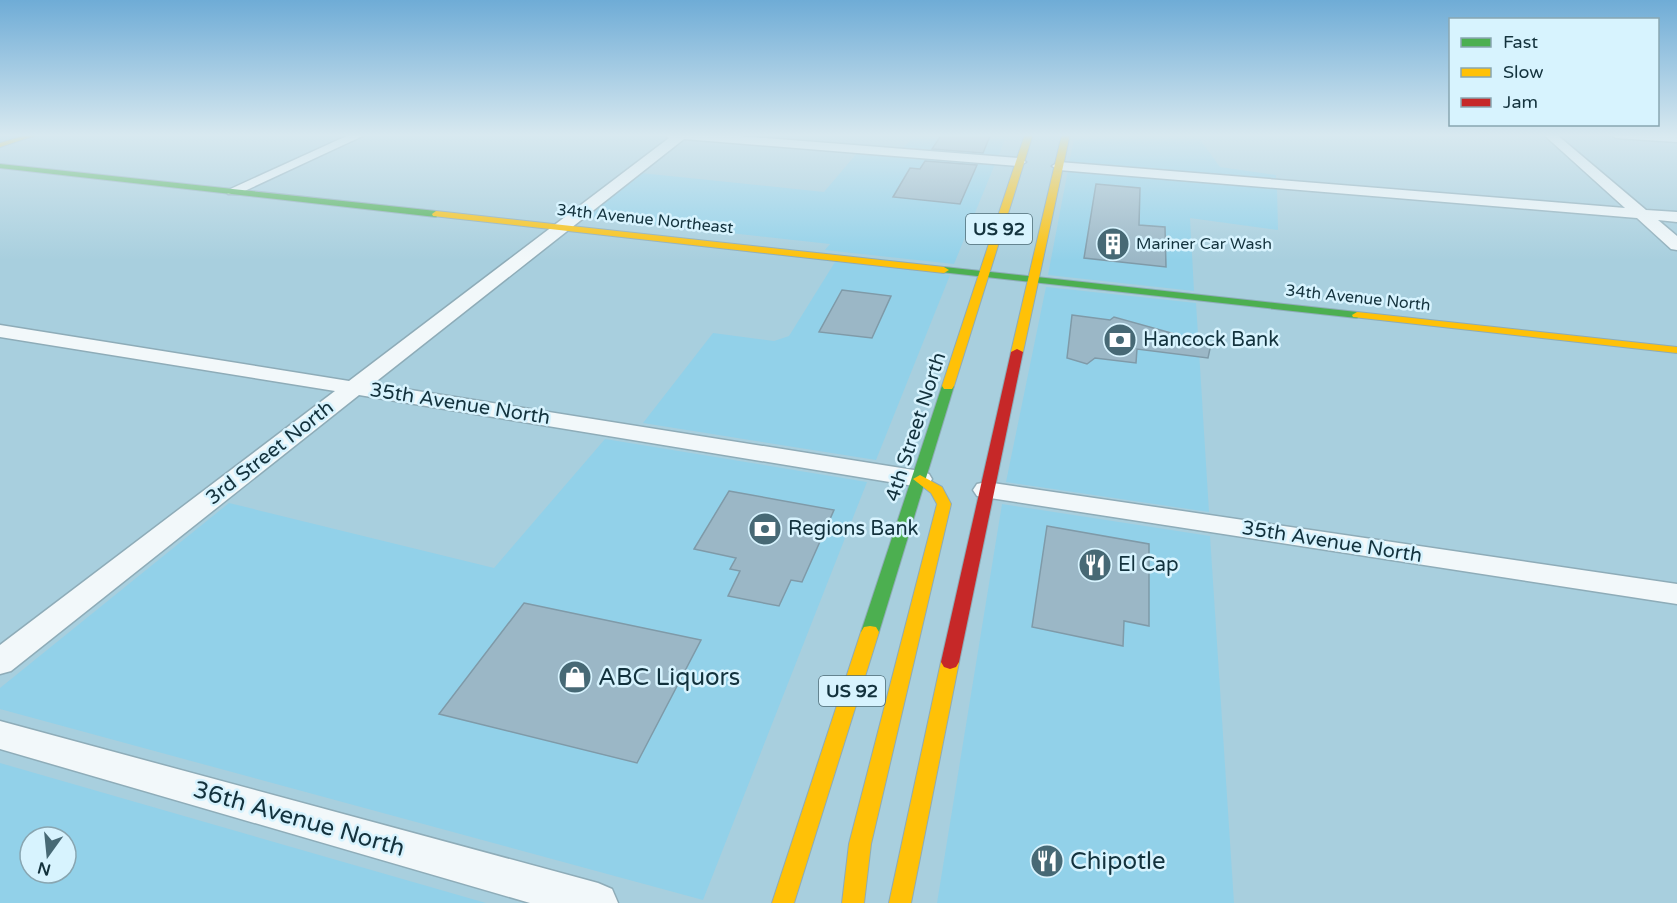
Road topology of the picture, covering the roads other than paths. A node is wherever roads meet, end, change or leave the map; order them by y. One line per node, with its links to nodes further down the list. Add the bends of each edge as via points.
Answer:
1 (95, 176): 8 (main road, 34th Avenue Northeast)
2 (266, 176): 8 (street)
3 (625, 176): 11 (street, 3rd Street North)
4 (1015, 176): 13 (main road, 4th Street North / US 92)
5 (1051, 176): 14 (main road, US 92)
6 (1196, 176): 9 (street)
7 (1598, 176): 9 (street)
8 (233, 191): 11 (main road, 34th Avenue Northeast)
9 (1642, 214): 10 (street); 12 (street)
10 (1677, 217)
11 (562, 227): 13 (main road, 34th Avenue Northeast); 17 (street, 3rd Street North)
12 (1677, 245)
13 (986, 273): 14 (main road, 34th Avenue Northeast); 18 (main road, 4th Street North / US 92)
14 (1035, 280): 16 (main road, 34th Avenue North); 19 (main road, US 92)
15 (0, 331): 17 (street, 35th Avenue North)
16 (1677, 350)
17 (355, 387): 18 (street, 35th Avenue North); 21 (street, 3rd Street North)
18 (920, 478): 24 (main road, 4th Street North / US 92); 25 (main road, via 937,490 944,504 860,844)
19 (986, 490): 20 (street, 35th Avenue North); 26 (main road, US 92)
20 (1677, 594)
21 (0, 662)
22 (0, 735): 23 (street, 36th Avenue North)
23 (598, 903)
24 (783, 903)
25 (854, 903)
26 (900, 903)

